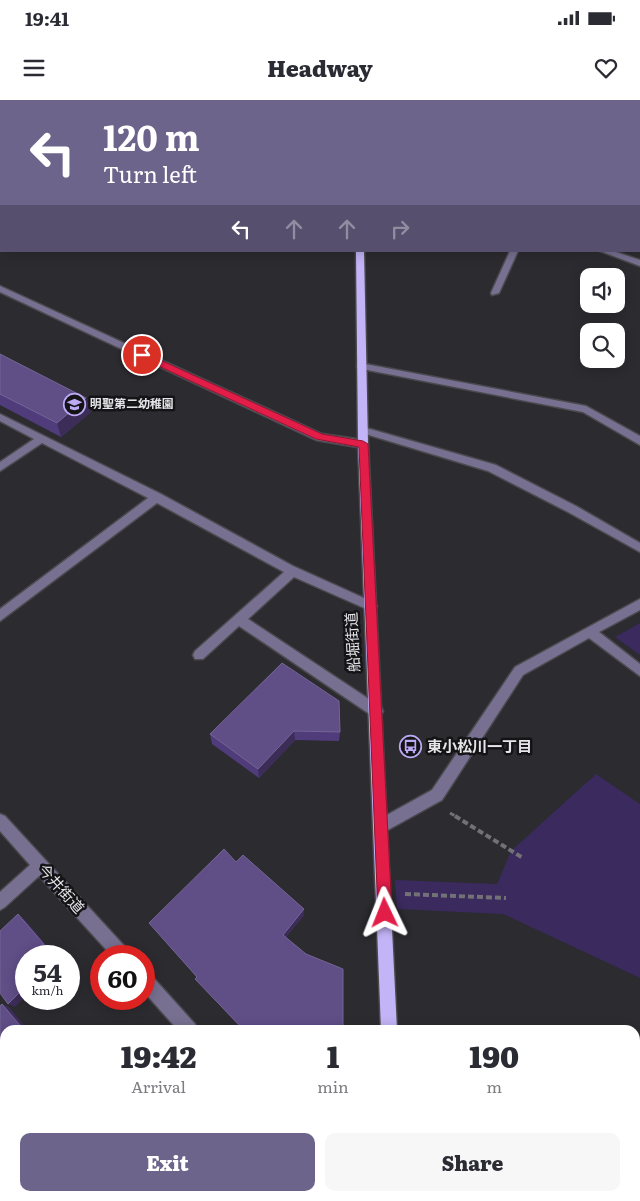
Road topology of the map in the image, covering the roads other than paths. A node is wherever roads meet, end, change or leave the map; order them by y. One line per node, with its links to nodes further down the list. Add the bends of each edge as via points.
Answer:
1 (360, 252): 7 (main road, 船堀街道)
2 (514, 252): 6 (street)
3 (607, 252): 4 (street)
4 (640, 263)
5 (0, 289): 12 (street, via 320,437)
6 (495, 293)
7 (360, 366): 9 (main road, 船堀街道); 11 (street, via 586,409)
8 (0, 417): 10 (street)
9 (363, 430): 12 (main road, 船堀街道); 15 (street, via 492,468)
10 (41, 438): 13 (street); 14 (street)
11 (640, 441)
12 (363, 444): 18 (main road, 船堀街道)
13 (0, 467)
14 (157, 497): 16 (street); 19 (street)
15 (640, 548)
16 (293, 571): 18 (street); 20 (street)
17 (640, 604): 21 (street)
18 (370, 606): 24 (main road, 船堀街道)
19 (0, 616)
20 (238, 619): 22 (street); 24 (street)
21 (590, 633): 23 (street); 26 (street, via 519,671 437,795)
22 (198, 655)
23 (640, 670)
24 (376, 711): 26 (main road, 船堀街道)
25 (0, 821): 27 (street, 今井街道)
26 (381, 826): 32 (main road, 船堀街道)
27 (40, 864): 28 (street); 29 (street, 今井街道)
28 (0, 902)
29 (112, 945)
30 (155, 992): 31 (street)
31 (184, 1025)
32 (389, 1025)

